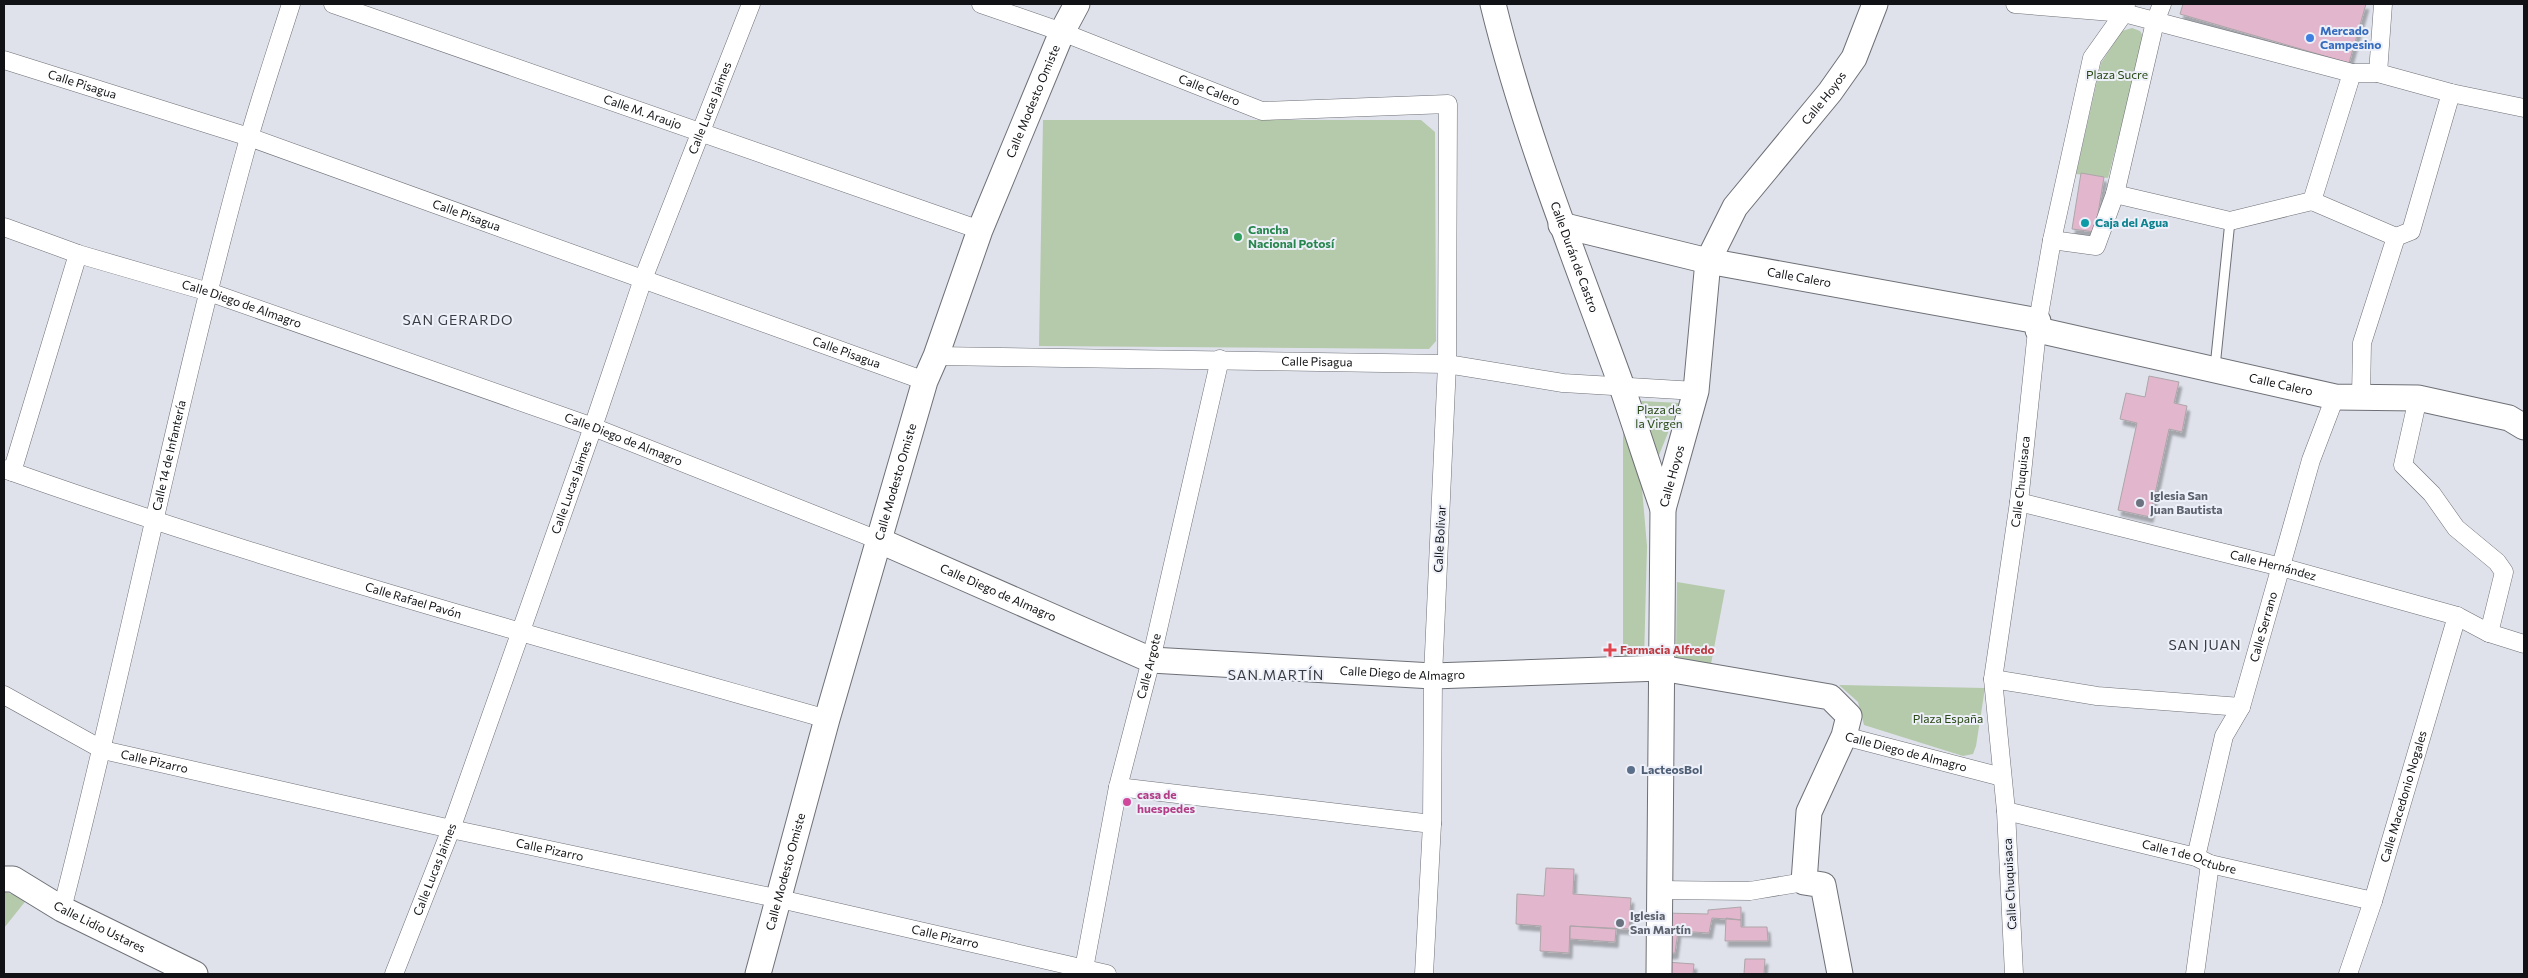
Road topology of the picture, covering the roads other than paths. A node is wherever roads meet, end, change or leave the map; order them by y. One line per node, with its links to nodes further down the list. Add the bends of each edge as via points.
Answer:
1 (291, 4): 21 (street, Calle 14 de Infantería)
2 (333, 4): 20 (street, Calle M. Araujo)
3 (751, 4): 20 (street, Calle Lucas Jaimes)
4 (981, 4): 13 (street, Calle Calero)
5 (1077, 4): 13 (main road, Calle Modesto Omiste)
6 (1493, 4): 25 (main road, Calle Durán de Castro, via 1505,56)
7 (1875, 4): 31 (main road, Calle Hoyos, via 1854,58 1735,207)
8 (2015, 4): 11 (street)
9 (2162, 4): 12 (street)
10 (2383, 4): 16 (street)
11 (2125, 8): 12 (street); 29 (street, Calle Chuquisaca, via 2092,58)
12 (2155, 22): 15 (street); 22 (street)
13 (1062, 32): 18 (street, Calle Calero, via 1262,111); 27 (main road, Calle Modesto Omiste)
14 (4, 60): 21 (street, Calle Pisagua)
15 (2352, 73): 16 (street); 23 (street)
16 (2378, 73): 17 (street)
17 (2451, 93): 19 (street); 28 (street, via 2411,232)
18 (1448, 104): 37 (street, Calle Bolivar)
19 (2524, 108)
20 (701, 132): 27 (street, Calle M. Araujo); 32 (street, Calle Lucas Jaimes)
21 (249, 137): 32 (street, Calle Pisagua); 33 (street, Calle 14 de Infantería)
22 (2115, 194): 24 (street); 29 (street, via 2096,246)
23 (2312, 201): 24 (street); 28 (street)
24 (2230, 221): 38 (lane)
25 (1560, 224): 31 (main road, Calle Calero); 40 (main road, Calle Durán de Castro)
26 (4, 227): 30 (street, Calle Diego de Almagro)
27 (980, 230): 35 (main road, Calle Modesto Omiste)
28 (2396, 237): 43 (street, via 2362,343)
29 (2052, 240): 34 (street, Calle Chuquisaca)
30 (78, 254): 33 (street, Calle Diego de Almagro); 47 (street)
31 (1708, 261): 34 (main road, Calle Calero); 41 (main road, Calle Hoyos)
32 (643, 279): 39 (street, Calle Pisagua); 46 (street, Calle Lucas Jaimes)
33 (209, 292): 46 (street, Calle Diego de Almagro); 50 (street, Calle 14 de Infantería)
34 (2038, 325): 38 (main road, Calle Calero); 48 (street, Calle Chuquisaca)
35 (936, 356): 36 (street, Calle Pisagua); 39 (main road, Calle Modesto Omiste)
36 (1220, 359): 37 (street, Calle Pisagua); 57 (street, Calle Argote)
37 (1447, 364): 40 (street, Calle Pisagua, via 1563,383); 59 (street, Calle Bolivar)
38 (2215, 370): 42 (main road, Calle Calero)
39 (925, 381): 51 (main road, Calle Modesto Omiste)
40 (1622, 387): 41 (street, Calle Pisagua); 49 (main road, Calle Durán de Castro)
41 (1696, 391): 49 (main road, Calle Hoyos)
42 (2335, 397): 43 (main road, Calle Calero); 52 (street, Calle Serrano, via 2311,460)
43 (2361, 397): 44 (main road, Calle Calero)
44 (2418, 398): 45 (main road, Calle Calero); 55 (street, via 2403,465 2432,494 2456,528 2498,562 2504,572)
45 (2517, 422)
46 (594, 427): 51 (street, Calle Diego de Almagro); 54 (street, Calle Lucas Jaimes)
47 (8, 470): 50 (street, Calle Rafael Pavón)
48 (2019, 502): 52 (street, Calle Hernández); 60 (street, Calle Chuquisaca)
49 (1663, 509): 58 (main road, Calle Hoyos)
50 (153, 520): 54 (street, Calle Rafael Pavón); 65 (street, Calle 14 de Infantería)
51 (878, 540): 57 (main road, Calle Diego de Almagro); 63 (main road, Calle Modesto Omiste)
52 (2281, 567): 53 (street, Calle Hernández); 62 (street, Calle Serrano)
53 (2457, 616): 55 (street, Calle Hernández); 76 (street, Calle Macedonio Nogales)
54 (521, 633): 63 (street, Calle Rafael Pavón); 70 (street, Calle Lucas Jaimes)
55 (2489, 633): 56 (street, Calle Hernández)
56 (2524, 644)
57 (1151, 660): 59 (main road, Calle Diego de Almagro); 67 (street, Calle Argote)
58 (1660, 668): 59 (main road, Calle Diego de Almagro); 64 (main road, Calle Diego de Almagro, via 1830,697 1849,716); 74 (main road, Calle Hoyos)
59 (1433, 676): 69 (street, Calle Bolivar)
60 (1993, 679): 62 (street, via 2097,696); 66 (street, Calle Chuquisaca)
61 (4, 695): 65 (street, Calle Pizarro)
62 (2241, 707): 71 (street, Calle Serrano, via 2224,736)
63 (827, 719): 75 (main road, Calle Modesto Omiste)
64 (1844, 736): 66 (street, Calle Diego de Almagro); 73 (main road, via 1809,812)
65 (103, 750): 70 (street, Calle Pizarro); 77 (street, Calle 14 de Infantería)
66 (2002, 777): 68 (street, Calle Chuquisaca)
67 (1118, 787): 69 (street); 78 (street, Calle Argote)
68 (2006, 811): 71 (street, Calle 1 de Octubre); 86 (street, Calle Chuquisaca)
69 (1432, 824): 83 (street, Calle Bolivar)
70 (451, 829): 75 (street, Calle Pizarro); 80 (street, Calle Lucas Jaimes)
71 (2203, 860): 76 (street, Calle 1 de Octubre); 87 (street, Calle Serrano)
72 (4, 879): 77 (main road, Calle Lidio Ustares, via 13,879)
73 (1804, 882): 74 (street, via 1750,891); 85 (main road, via 1823,885)
74 (1658, 890): 84 (main road, Calle Hoyos)
75 (780, 899): 78 (street, Calle Pizarro); 81 (main road, Calle Modesto Omiste)
76 (2372, 901): 88 (street, Calle Macedonio Nogales)
77 (62, 909): 79 (main road, Calle Lidio Ustares)
78 (1083, 972): 82 (street, Calle Pizarro)
79 (195, 974)
80 (394, 974)
81 (758, 974)
82 (1107, 974)
83 (1424, 974)
84 (1659, 974)
85 (1840, 974)
86 (2014, 974)
87 (2195, 974)
88 (2348, 974)

